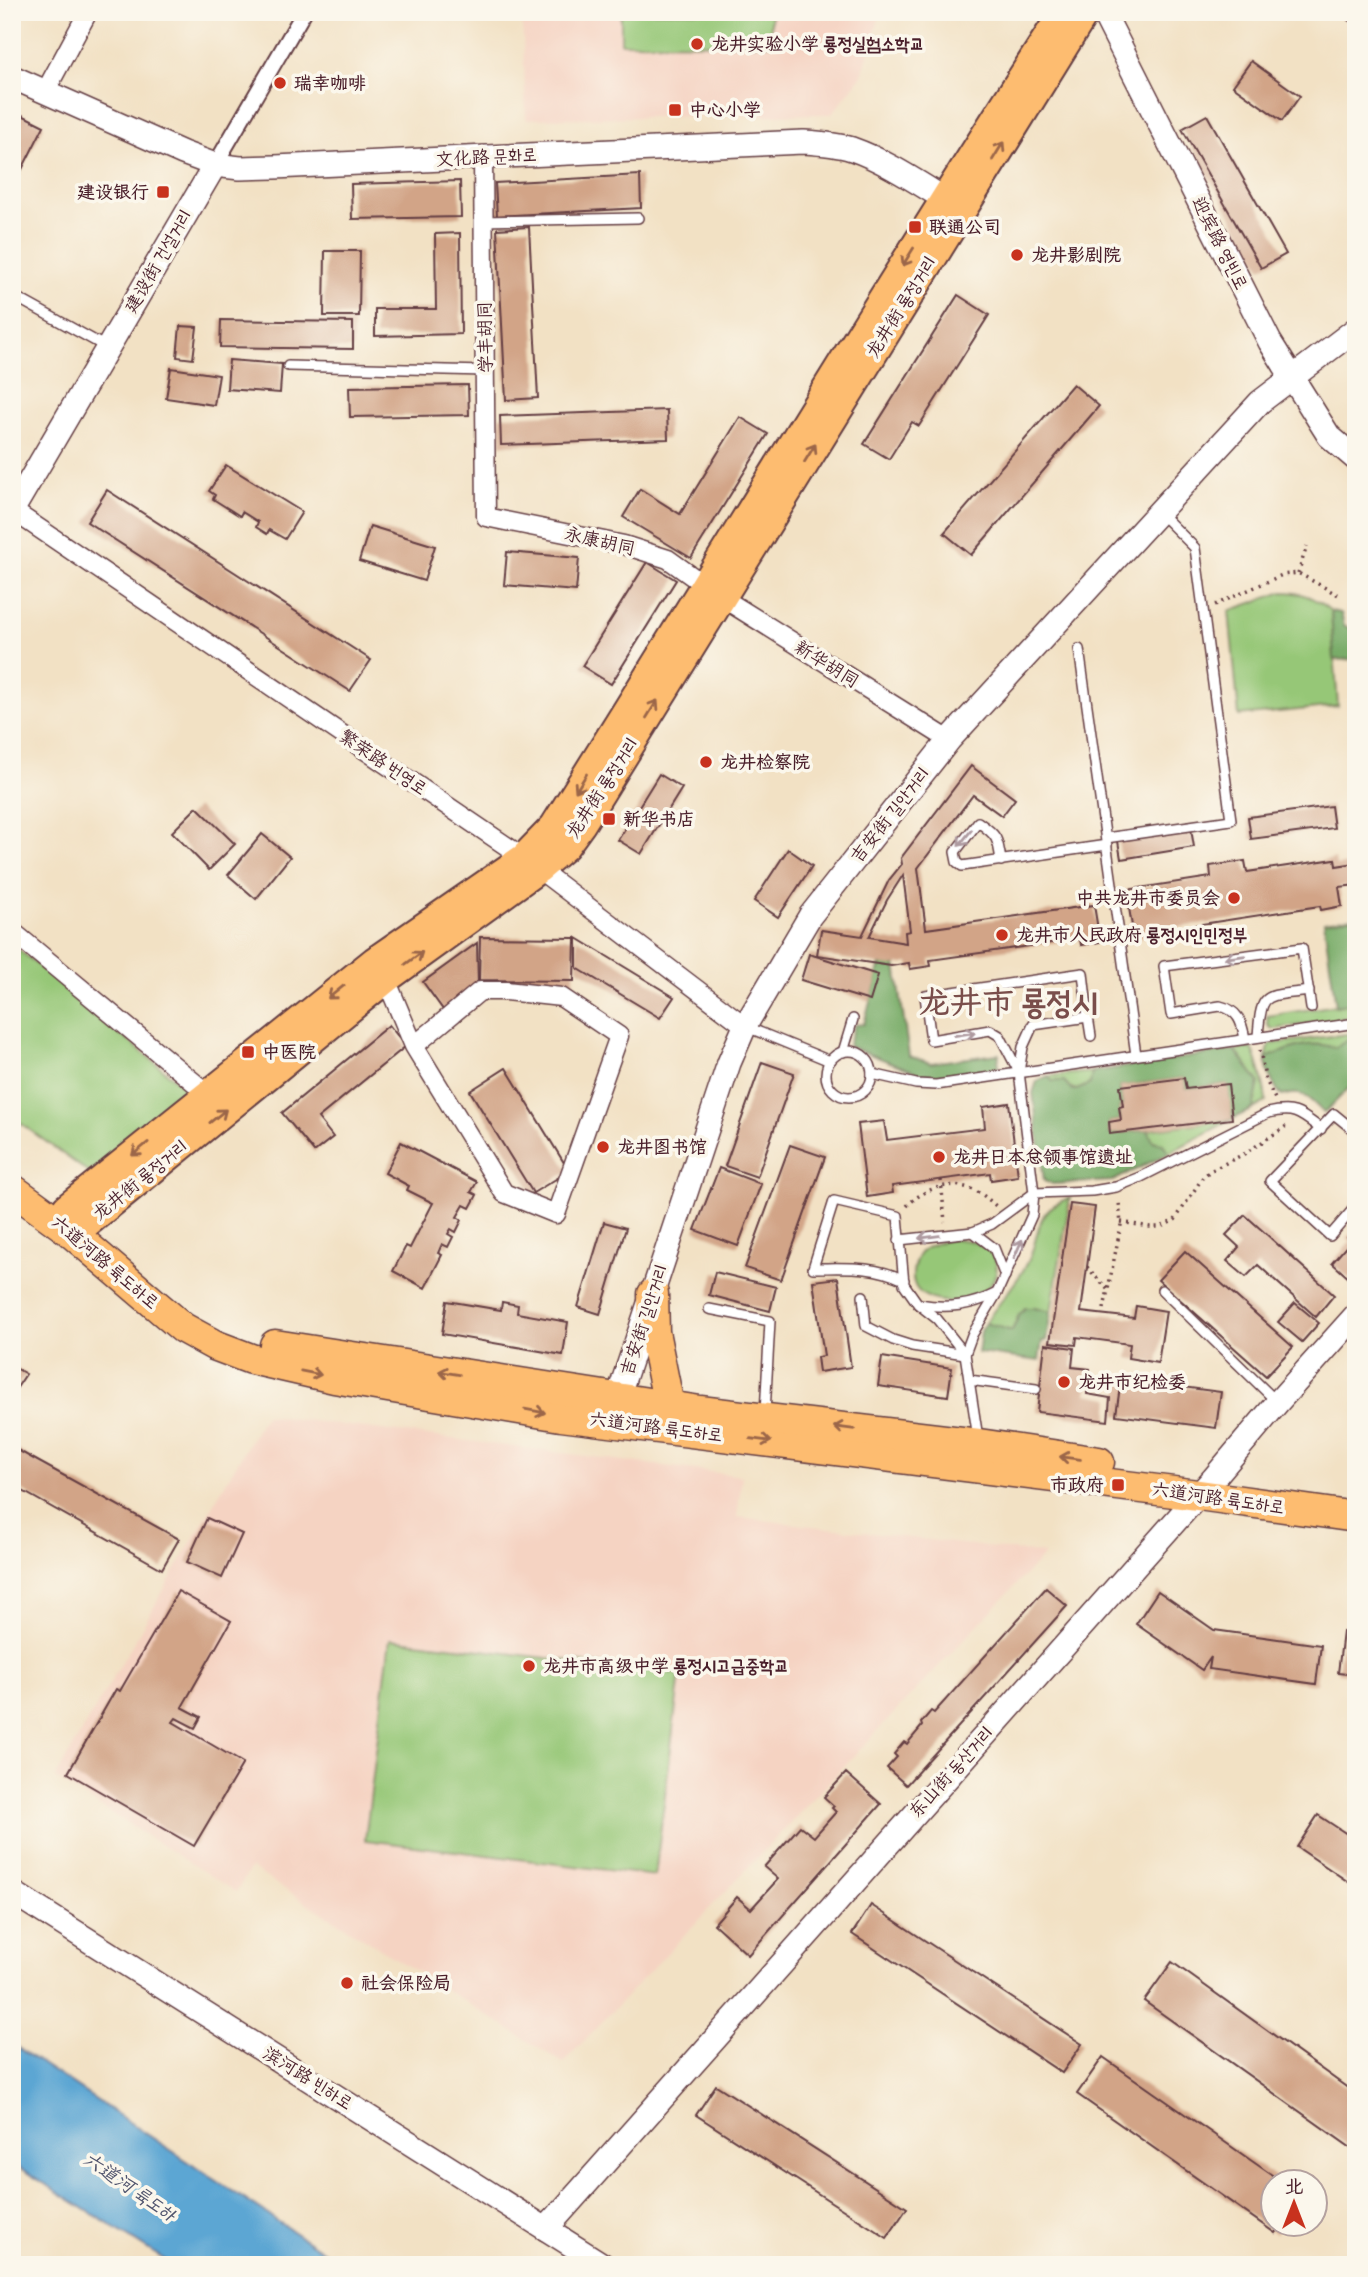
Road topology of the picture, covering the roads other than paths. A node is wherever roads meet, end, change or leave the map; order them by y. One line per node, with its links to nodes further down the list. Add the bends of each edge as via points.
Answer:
1 (88, 12): 7 (street)
2 (304, 12): 9 (street, 建设街 건설거리)
3 (1064, 12): 10 (main road, 龙井街 룡정거리)
4 (1085, 12): 10 (main road, 龙井街 룡정거리, one-way to 4)
5 (1103, 12): 18 (street, 迎宾路 영빈로)
6 (12, 77): 7 (street, 文化路 문화로)
7 (45, 92): 9 (street, 文化路 문화로)
8 (483, 158): 9 (street, 文化路 문화로); 10 (street, 文化路 문화로, via 769,142 830,144 878,160); 12 (street, 学丰胡同)
9 (215, 165): 15 (street, 建设街 건설거리)
10 (953, 204): 23 (main road, 龙井街 룡정거리)
11 (638, 218): 12 (lane)
12 (484, 221): 17 (street, 学丰胡同)
13 (12, 295): 15 (lane)
14 (1356, 329): 18 (street, 吉安街 길안거리)
15 (108, 348): 20 (street, 建设街 건설거리)
16 (288, 366): 17 (lane)
17 (485, 371): 22 (street, 学丰胡同)
18 (1292, 379): 19 (street, 迎宾路 영빈로, via 1329,436); 21 (street, 吉安街 길안거리, via 1260,402)
19 (1356, 460)
20 (12, 510): 28 (street, 繁荣路 번영로)
21 (1158, 512): 25 (street, 吉安街 길안거리); 26 (lane, via 1195,548 1231,820)
22 (486, 516): 23 (street, 永康胡同, via 624,545 668,559)
23 (713, 592): 25 (street, 新华胡同); 28 (main road, 龙井街 룡정거리)
24 (1079, 649): 26 (lane)
25 (949, 740): 36 (street, 吉安街 길안거리, via 810,916)
26 (1106, 841): 27 (lane); 42 (lane)
27 (1001, 861): 27 (lane, one-way to 27, via 997,838 978,822 955,852 962,866)
28 (531, 863): 30 (main road, 龙井街 룡정거리); 36 (street, 繁荣路 번영로)
29 (12, 931): 46 (street)
30 (381, 969): 40 (street); 46 (main road, 龙井街 룡정거리, one-way to 46); 53 (main road, 龙井街 룡정거리, one-way to 30)
31 (1308, 991): 32 (lane); 38 (lane, via 1266,999); 39 (lane, one-way to 39, via 1302,948 1164,967 1171,1014 1227,1007 1238,1015)
32 (1311, 1008)
33 (1088, 1017): 37 (lane); 44 (lane, via 1033,1026); 44 (lane, one-way to 44, via 1083,973 926,996 931,1040 990,1030 1000,1036)
34 (853, 1019): 41 (lane)
35 (1356, 1023): 38 (lane)
36 (745, 1026): 43 (lane); 60 (street, 吉安街 길안거리)
37 (1091, 1036)
38 (1258, 1037): 39 (lane)
39 (1245, 1039): 42 (lane)
40 (414, 1046): 40 (street, via 504,1193 556,1214 619,1036 561,997 480,991)
41 (843, 1052): 43 (lane); 45 (lane, via 864,1057)
42 (1136, 1055): 44 (lane)
43 (830, 1061): 45 (lane, via 828,1083 844,1097 864,1091)
44 (1019, 1072): 45 (lane, via 936,1085); 51 (lane)
45 (872, 1074)
46 (208, 1094): 53 (main road, 龙井街 룡정거리, one-way to 53)
47 (1321, 1129): 48 (lane, via 1335,1114); 51 (lane, via 1300,1112 1281,1110 1116,1187); 52 (lane, via 1270,1181 1329,1236)
48 (1356, 1132)
49 (12, 1170): 53 (highway, 六道河路 륙도하로)
50 (12, 1189): 53 (highway, 六道河路 륙도하로)
51 (1034, 1193): 54 (lane); 56 (lane, one-way to 51, via 1032,1215)
52 (1356, 1206)
53 (72, 1221): 70 (highway, 六道河路 륙도하로, via 183,1328 251,1359 334,1378 561,1416)
54 (973, 1233): 55 (lane, one-way to 55); 56 (lane, via 994,1248)
55 (899, 1240): 57 (lane); 57 (lane, via 898,1216 834,1201 813,1268 861,1267)
56 (1005, 1276): 59 (lane)
57 (904, 1280): 62 (lane)
58 (1162, 1290): 68 (lane)
59 (997, 1293): 62 (lane, via 968,1305 941,1308); 65 (lane)
60 (653, 1294): 69 (highway, via 654,1332); 70 (street, 吉安街 길안거리)
61 (863, 1296): 65 (lane, via 866,1326 912,1346)
62 (918, 1304): 65 (lane)
63 (709, 1309): 71 (lane, via 770,1321)
64 (1356, 1315): 68 (street, 东山街 동산거리)
65 (965, 1354): 66 (lane)
66 (970, 1380): 67 (lane); 72 (lane)
67 (1037, 1389)
68 (1278, 1402): 73 (street, 东山街 동산거리)
69 (669, 1406): 70 (highway, 六道河路 륙도하로); 71 (highway, 六道河路 륙도하로)
70 (614, 1410): 72 (highway, 六道河路 륙도하로, one-way to 72)
71 (765, 1418): 72 (highway, 六道河路 륙도하로, one-way to 71)
72 (981, 1456): 73 (highway, 六道河路 륙도하로)
73 (1205, 1487): 74 (highway, 六道河路 륙도하로); 75 (highway, 六道河路 륙도하로); 77 (street, 东山街 동산거리)
74 (1356, 1499)
75 (1356, 1517)
76 (12, 1892): 77 (street, 滨河路 빈하로)
77 (546, 2228): 78 (street, 滨河路 빈하로)
78 (603, 2265)

